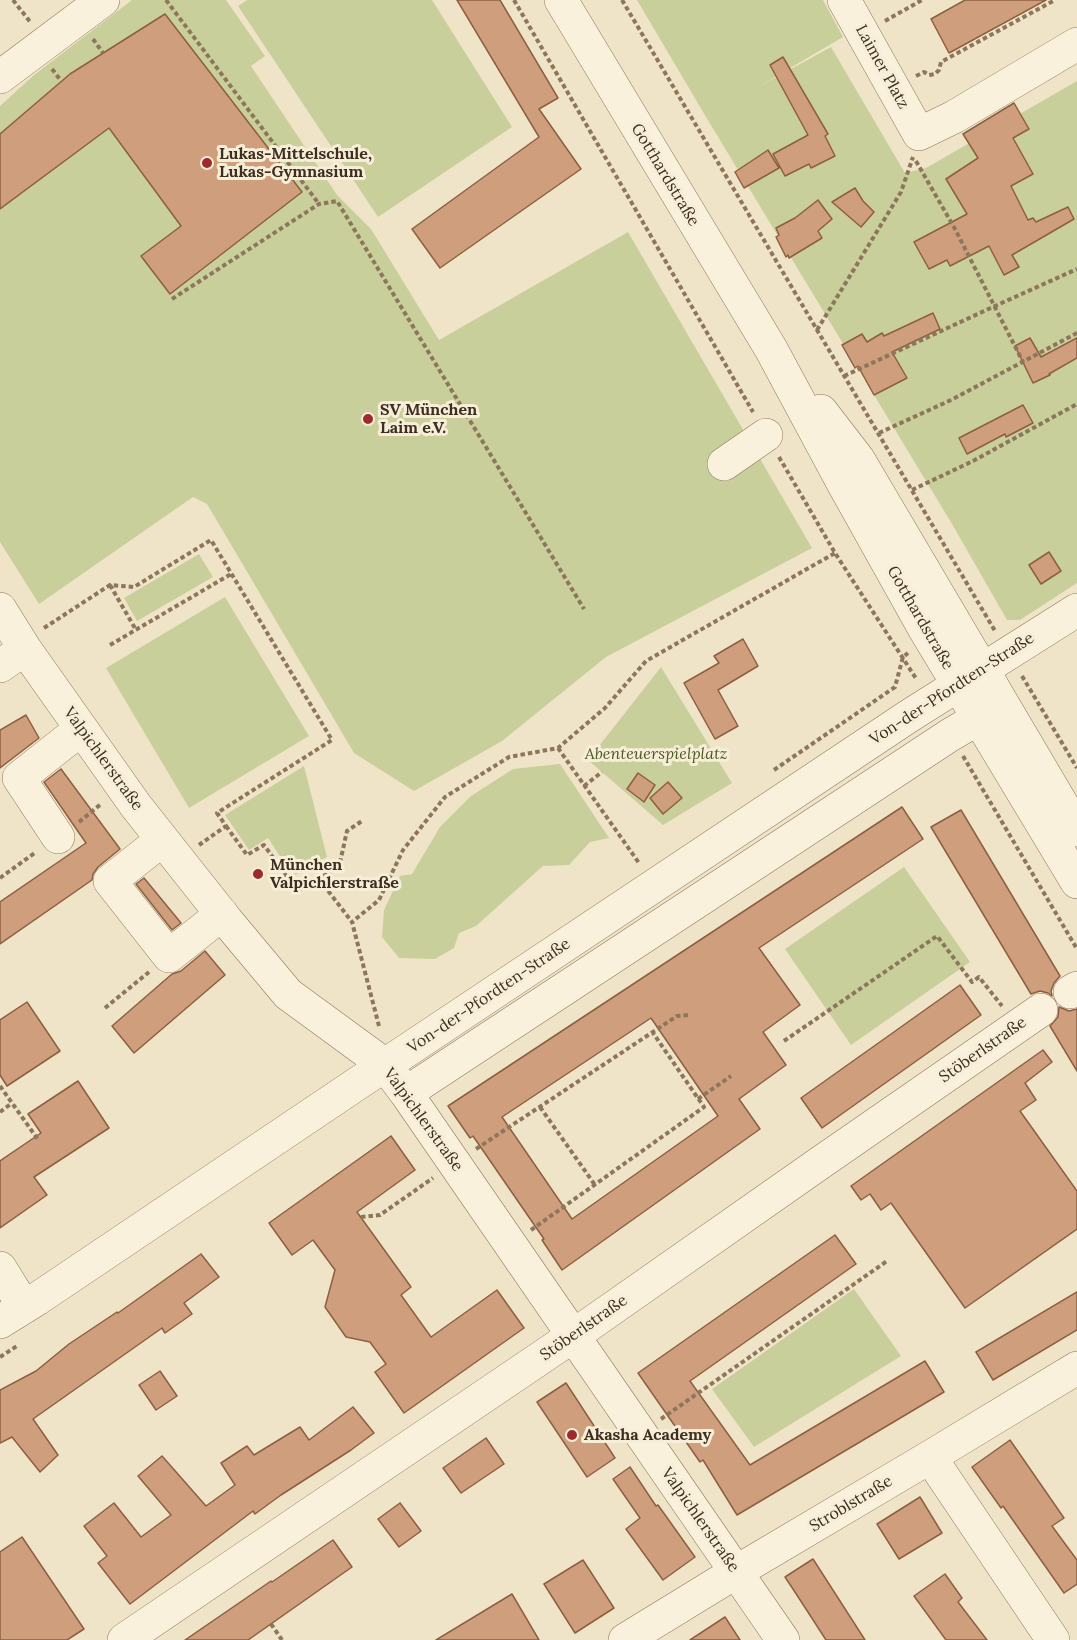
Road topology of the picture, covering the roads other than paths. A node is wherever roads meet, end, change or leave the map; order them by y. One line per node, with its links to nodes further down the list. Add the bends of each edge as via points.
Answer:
1 (103, 0): 5 (street)
2 (561, 0): 11 (street, Gotthardstraße, via 771,349 858,459)
3 (856, 11): 4 (street, Laimer Platz, via 919,134)
4 (1077, 44)
5 (0, 77)
6 (766, 435): 7 (street)
7 (724, 464)
8 (0, 609): 10 (street, Valpichlerstraße)
9 (1077, 610): 11 (street, Von-der-Pfordten-Straße)
10 (15, 653): 13 (street, Valpichlerstraße)
11 (983, 669): 12 (street, Gotthardstraße); 14 (street, Von-der-Pfordten-Straße); 16 (street, Gotthardstraße)
12 (979, 718): 15 (street); 19 (street, Gotthardstraße)
13 (81, 729): 17 (street, via 19,778); 18 (street, Valpichlerstraße)
14 (828, 770): 15 (street); 22 (street, Von-der-Pfordten-Straße)
15 (848, 802): 23 (street)
16 (1077, 830)
17 (58, 837)
18 (170, 850): 20 (street, Valpichlerstraße); 20 (street, via 110,881 169,956)
19 (1077, 882)
20 (222, 914): 22 (street, Valpichlerstraße, via 288,994)
21 (1041, 1010): 26 (street, Stöberlstraße)
22 (389, 1062): 23 (street, Valpichlerstraße); 25 (street, Von-der-Pfordten-Straße)
23 (406, 1093): 26 (street, Valpichlerstraße)
24 (0, 1268): 25 (street)
25 (12, 1315)
26 (573, 1336): 29 (street, Valpichlerstraße); 30 (street, Stöberlstraße)
27 (1077, 1368): 28 (street, Stroblstraße)
28 (930, 1457): 29 (street, Stroblstraße); 33 (street)
29 (736, 1572): 31 (street, Stroblstraße); 32 (street, Valpichlerstraße)
30 (124, 1640)
31 (625, 1640)
32 (783, 1640)
33 (1053, 1640)

